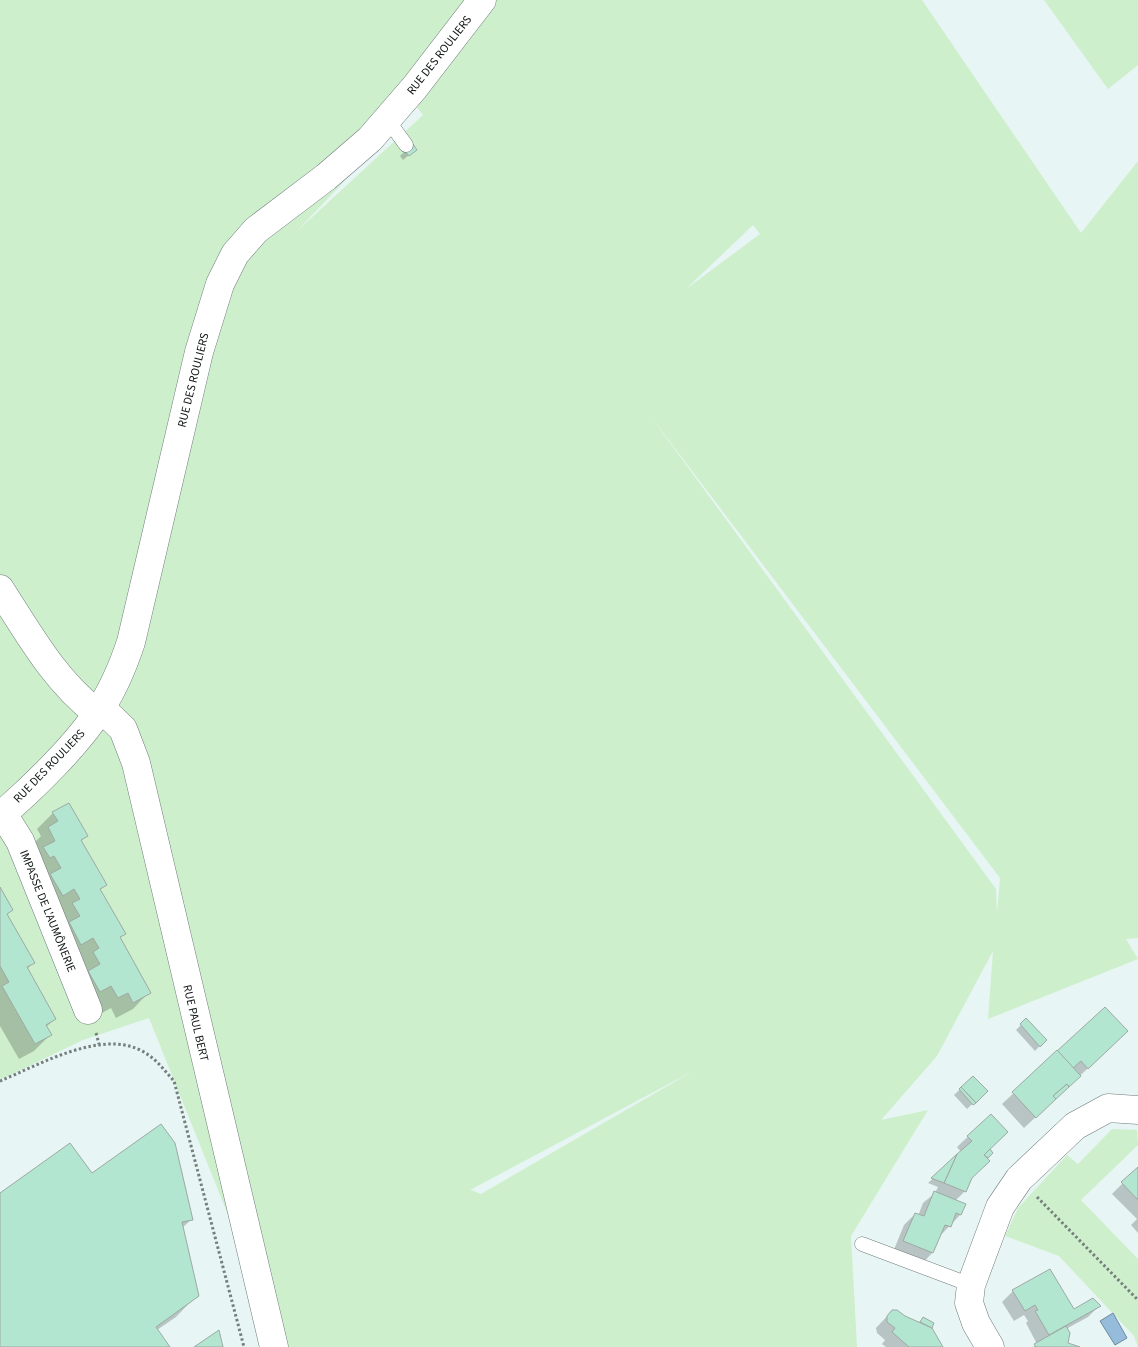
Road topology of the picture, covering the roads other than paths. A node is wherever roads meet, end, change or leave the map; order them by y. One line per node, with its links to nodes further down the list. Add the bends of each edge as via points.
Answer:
1 (482, 0): 2 (street, RUE DES ROULIERS)
2 (387, 119): 3 (lane); 5 (street, RUE DES ROULIERS, via 370,139 326,177 256,230 235,254 220,284 199,352 131,642 121,671)
3 (406, 145)
4 (0, 589): 5 (street, RUE PAUL BERT, via 45,661 73,692)
5 (99, 711): 6 (street, RUE DES ROULIERS, via 49,769); 11 (street, RUE PAUL BERT, via 124,730 136,763)
6 (2, 815): 7 (street, IMPASSE DE L'AUMÔNERIE, via 20,842)
7 (88, 1010)
8 (1138, 1110): 10 (street, via 1108,1108 1075,1126 1019,1179 1000,1207)
9 (862, 1244): 10 (lane)
10 (971, 1285): 12 (street, via 969,1303)
11 (274, 1347)
12 (990, 1347)

